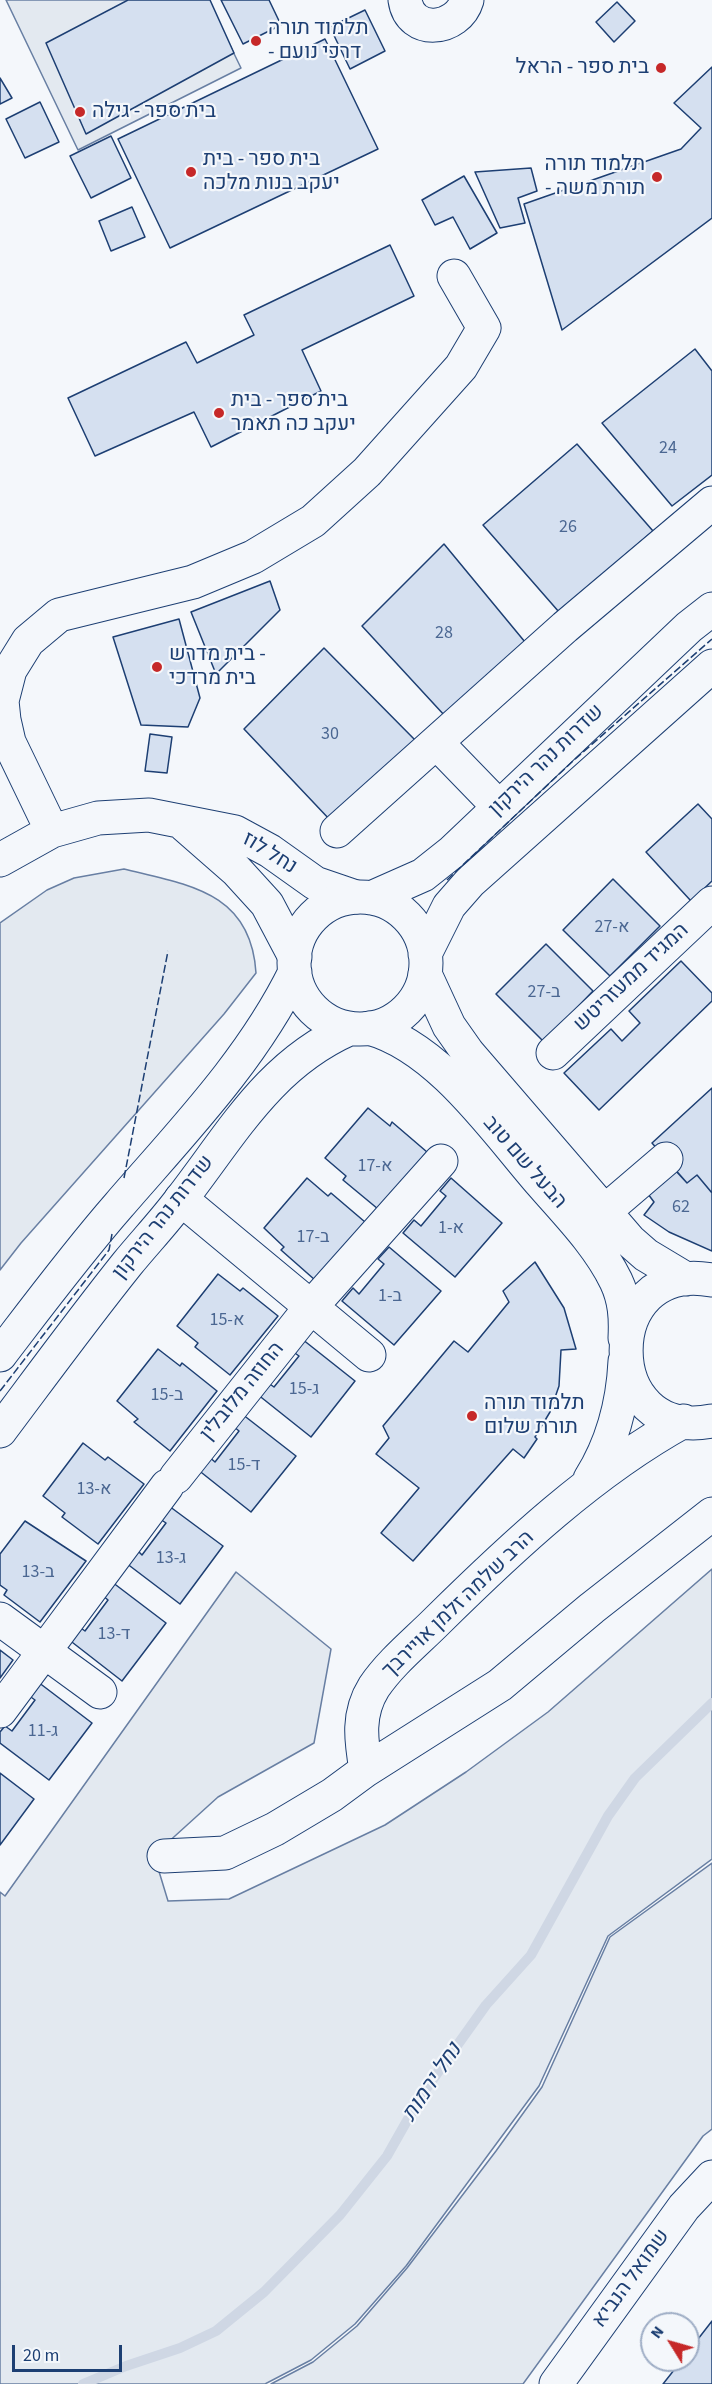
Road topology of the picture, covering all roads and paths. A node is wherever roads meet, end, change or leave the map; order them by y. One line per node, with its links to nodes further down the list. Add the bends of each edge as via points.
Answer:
1 (405, 0): 2 (street, via 419,22 440,26 459,17)
2 (467, 0)
3 (454, 276): 10 (street, via 484,328 461,367 367,472 313,521 253,557 193,582 59,615 28,641 10,670 2,701 4,720 9,742)
4 (712, 503): 7 (street, via 599,597)
5 (712, 609): 8 (street, שדרות נהר הירקון)
6 (712, 666): 15 (street, שדרות נהר הירקון, via 470,882 449,906)
7 (437, 743): 8 (street); 11 (street)
8 (499, 807): 13 (street, שדרות נהר הירקון, via 423,875)
9 (180, 821): 10 (street, נחל לוז, via 149,815 98,818); 13 (street, נחל לוז, via 235,832 315,883); 16 (street, נחל לוז, via 236,870 267,904)
10 (52, 831): 12 (street, נחל לוז)
11 (337, 831)
12 (0, 860)
13 (363, 898): 15 (street, via 391,904 408,917 420,934); 16 (street, via 332,904 315,915 302,932)
14 (712, 903): 18 (street, המגיד ממעזריטש)
15 (425, 964): 17 (street, via 418,994 405,1011 389,1023); 22 (street, הבעל שם טוב, via 449,1026 468,1053)
16 (295, 965): 17 (street, via 301,992 312,1009 329,1022); 26 (street, שדרות נהר הירקון, via 269,1021 233,1070 92,1236)
17 (359, 1028): 21 (street, שדרות נהר הירקון, via 323,1040 279,1074); 25 (street, הבעל שם טוב, via 403,1043 465,1094 587,1237 621,1292 626,1310)
18 (553, 1053)
19 (666, 1159): 22 (street)
20 (441, 1161): 24 (street, החוזה מלובלין)
21 (181, 1199): 24 (street); 29 (street, שדרות נהר הירקון)
22 (604, 1212): 23 (street, הבעל שם טוב, via 646,1255)
23 (699, 1280): 25 (street, via 665,1286 647,1299 633,1317)
24 (310, 1308): 27 (street); 33 (street, החוזה מלובלין, via 172,1481)
25 (625, 1349): 28 (street, via 632,1382 644,1401 663,1414); 30 (street, הרב שלמה זלמן אויירבך, via 623,1395 596,1469)
26 (0, 1355)
27 (369, 1355)
28 (698, 1421): 30 (street, הרב שלמה זלמן אויירבך, via 630,1453)
29 (0, 1431)
30 (582, 1491): 36 (street, הרב שלמה זלמן אויירבך, via 469,1589 375,1686 359,1733)
31 (712, 1514): 36 (street, via 500,1685)
32 (0, 1619): 33 (street)
33 (44, 1651): 34 (street); 35 (street, החוזה מלובלין)
34 (100, 1692)
35 (0, 1711)
36 (366, 1770): 37 (street, via 275,1829 225,1853)
37 (164, 1856)
38 (712, 2177): 39 (street, שמואל הנביא, via 684,2207)
39 (556, 2384)

